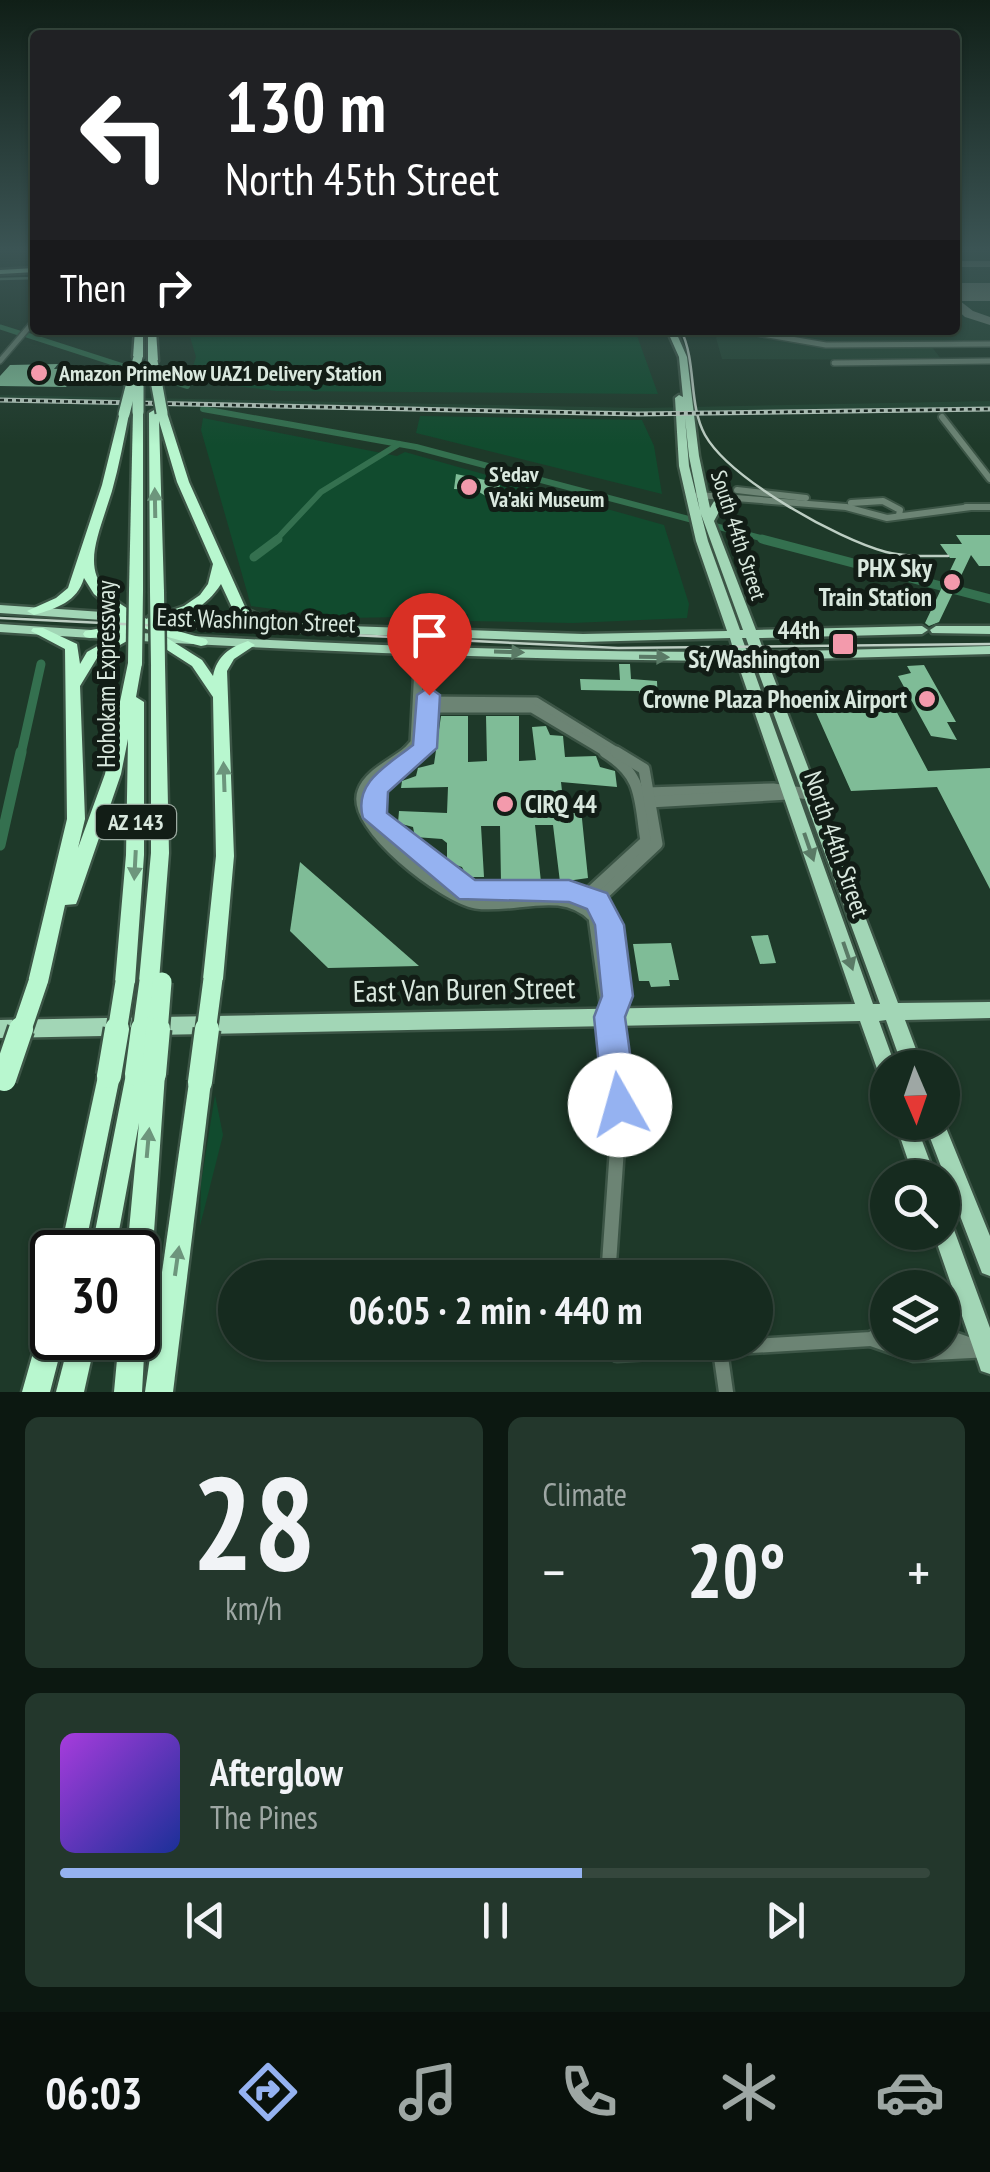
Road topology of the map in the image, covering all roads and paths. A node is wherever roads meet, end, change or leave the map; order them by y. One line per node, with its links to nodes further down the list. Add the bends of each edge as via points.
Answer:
1 (30, 326): 6 (street)
2 (138, 335): 11 (highway, bridge)
3 (152, 335): 12 (highway, Hohokam Expressway / AZ 143, bridge)
4 (671, 335): 15 (main road, South 44th Street, via 684,357)
5 (766, 335): 7 (street, via 826,346)
6 (19, 339): 8 (street)
7 (990, 344)
8 (0, 361)
9 (990, 361): 10 (street)
10 (834, 363)
11 (131, 413): 24 (highway); 45 (highway, Hohokam Expressway / AZ 143, bridge)
12 (158, 413): 25 (highway); 60 (highway, Hohokam Expressway / AZ 143, one-way to 12, bridge, via 159,890)
13 (942, 417): 14 (street)
14 (990, 479)
15 (695, 492): 16 (street); 18 (street); 22 (main road, South 44th Street); 37 (main road, South 44th Street, via 694,514)
16 (723, 495): 18 (street); 22 (main road)
17 (894, 504): 18 (street); 19 (street); 21 (street)
18 (866, 507): 21 (street, via 882,518)
19 (971, 507): 20 (street); 21 (street)
20 (990, 507)
21 (898, 515)
22 (710, 519): 23 (main road, South 44th Street)
23 (715, 533): 36 (main road, South 44th Street)
24 (87, 556): 27 (highway, via 69,596); 30 (highway, via 94,586)
25 (216, 563): 30 (highway, via 218,580 208,594); 32 (highway, via 247,618)
26 (0, 609): 27 (main road)
27 (34, 611): 28 (main road)
28 (108, 616): 30 (highway)
29 (197, 622): 30 (highway); 32 (main road, East Washington Street)
30 (150, 626): 35 (highway); 38 (highway); 39 (highway); 47 (highway, via 204,669)
31 (0, 628): 34 (main road, East Washington Street)
32 (327, 629): 37 (main road, East Washington Street, via 553,638)
33 (990, 630): 36 (main road, East Washington Street)
34 (38, 631): 35 (main road, East Washington Street); 46 (highway, via 71,644)
35 (90, 634): 38 (main road, East Washington Street)
36 (751, 634): 37 (main road, East Washington Street); 43 (main road, North 44th Street)
37 (734, 635): 44 (main road, North 44th Street)
38 (122, 636): 46 (highway, via 87,660)
39 (201, 642): 40 (main road, East Washington Street)
40 (248, 644): 41 (main road, East Washington Street); 47 (highway, via 222,664)
41 (425, 649): 44 (main road, East Washington Street, one-way to 44); 48 (street)
42 (990, 650): 43 (main road, East Washington Street)
43 (760, 657): 44 (main road, East Washington Street); 49 (main road, North 44th Street)
44 (742, 658): 49 (main road, North 44th Street)
45 (135, 663): 52 (highway, via 110,784); 63 (highway, Hohokam Expressway / AZ 143, one-way to 63, bridge, via 136,827 124,982)
46 (74, 683): 52 (highway, via 75,834)
47 (219, 702): 81 (highway, one-way to 47, bridge, via 225,856)
48 (423, 704): 50 (street, via 532,708 628,766); 51 (street, via 414,747 363,791 365,823 468,902)
49 (800, 794): 50 (street); 54 (main road, North 44th Street, one-way to 54); 55 (main road, North 44th Street)
50 (646, 798): 51 (street, via 646,841)
51 (588, 902): 56 (street)
52 (38, 982): 61 (highway, bridge)
53 (990, 1010): 55 (main road, East Van Buren Street)
54 (868, 1012): 55 (main road, East Van Buren Street); 56 (main road, East Van Buren Street); 58 (main road, North 44th Street)
55 (892, 1012): 59 (main road, North 44th Street)
56 (610, 1017): 57 (main road, East Van Buren Street); 67 (street, via 620,1134)
57 (0, 1030)
58 (880, 1050)
59 (906, 1050)
60 (145, 1074): 64 (highway); 65 (highway, one-way to 60)
61 (2, 1085)
62 (941, 1140): 68 (main road)
63 (77, 1230)
64 (107, 1230)
65 (140, 1230)
66 (951, 1250): 72 (main road)
67 (610, 1260)
68 (990, 1265)
69 (870, 1339): 71 (street)
70 (960, 1343): 72 (street)
71 (773, 1346)
72 (989, 1354): 73 (street)
73 (960, 1357)
74 (45, 1360): 78 (highway)
75 (78, 1360): 79 (highway)
76 (130, 1360): 80 (highway)
77 (721, 1360): 82 (street)
78 (36, 1392)
79 (70, 1392)
80 (128, 1392)
81 (159, 1392)
82 (726, 1392)

